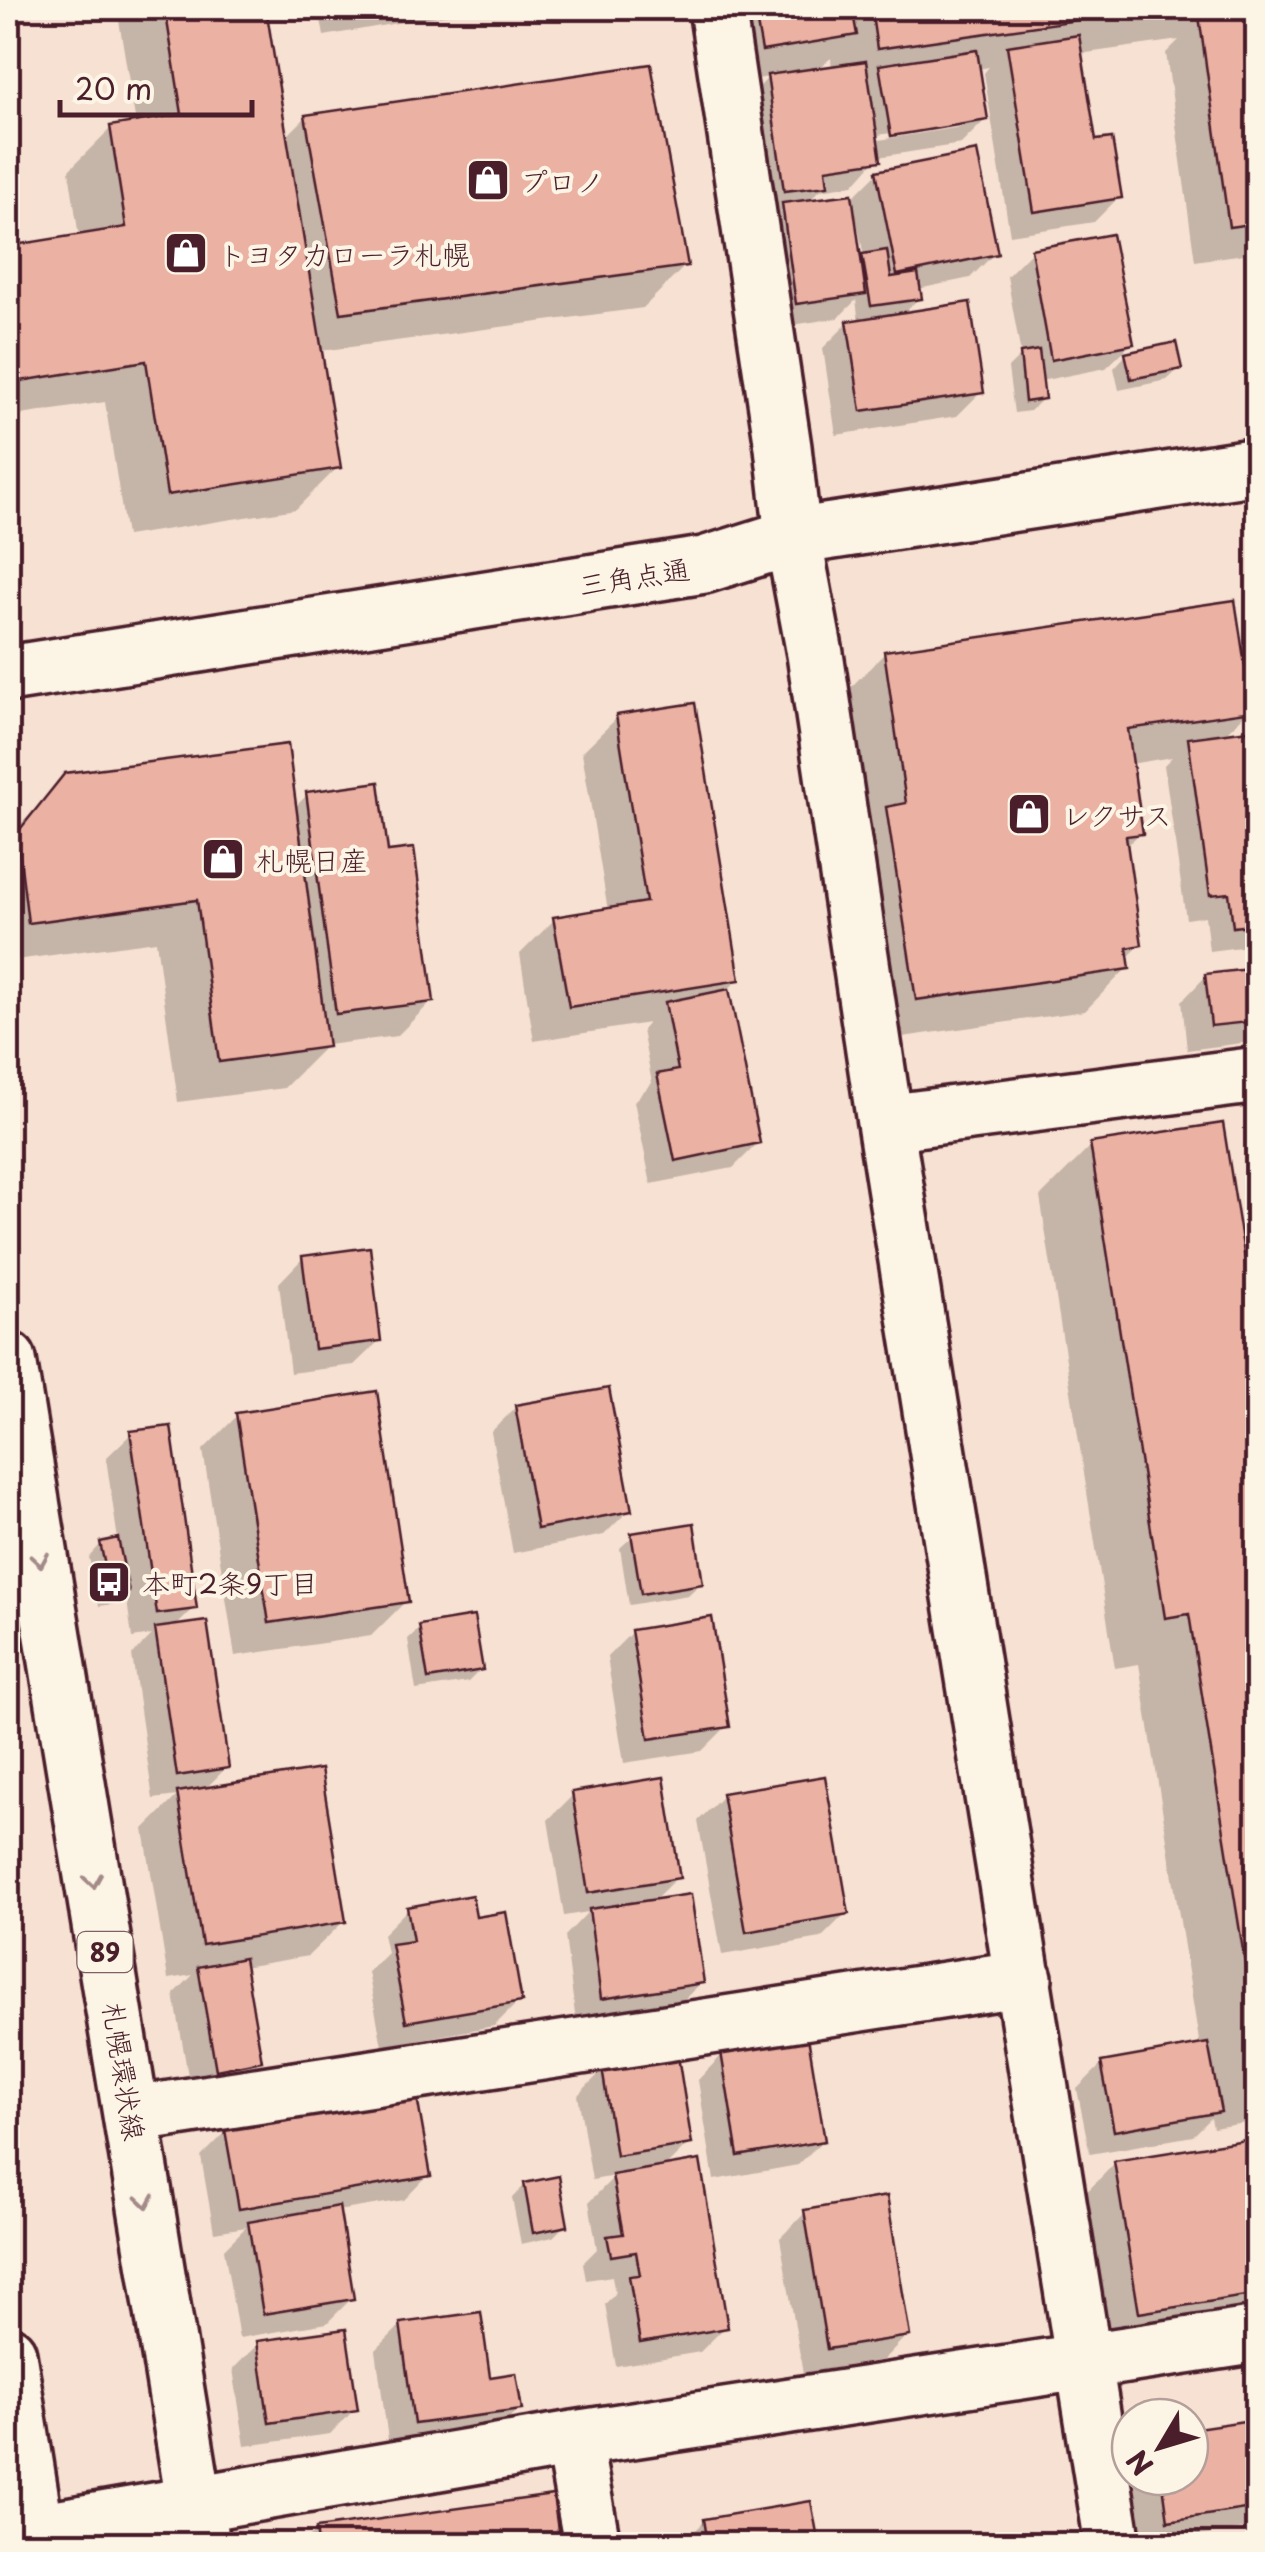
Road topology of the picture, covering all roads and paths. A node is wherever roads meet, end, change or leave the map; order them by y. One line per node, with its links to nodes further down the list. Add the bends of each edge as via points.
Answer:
1 (717, 8): 3 (street)
2 (1258, 466): 3 (street, 三角点通)
3 (793, 537): 4 (street, 三角点通, via 704,565); 6 (street)
4 (8, 674)
5 (1258, 1075): 6 (street)
6 (885, 1122): 8 (street)
7 (8, 1360): 9 (street, 札幌環状線 / 89, one-way to 9)
8 (1024, 1978): 9 (street); 12 (street)
9 (132, 2115): 14 (street, 札幌環状線 / 89, one-way to 14)
10 (1258, 2335): 12 (street)
11 (8, 2354): 15 (street)
12 (1084, 2361): 13 (street); 17 (street)
13 (573, 2439): 14 (street); 16 (street)
14 (199, 2525): 15 (street)
15 (27, 2537)
16 (592, 2544)
17 (1113, 2544)

